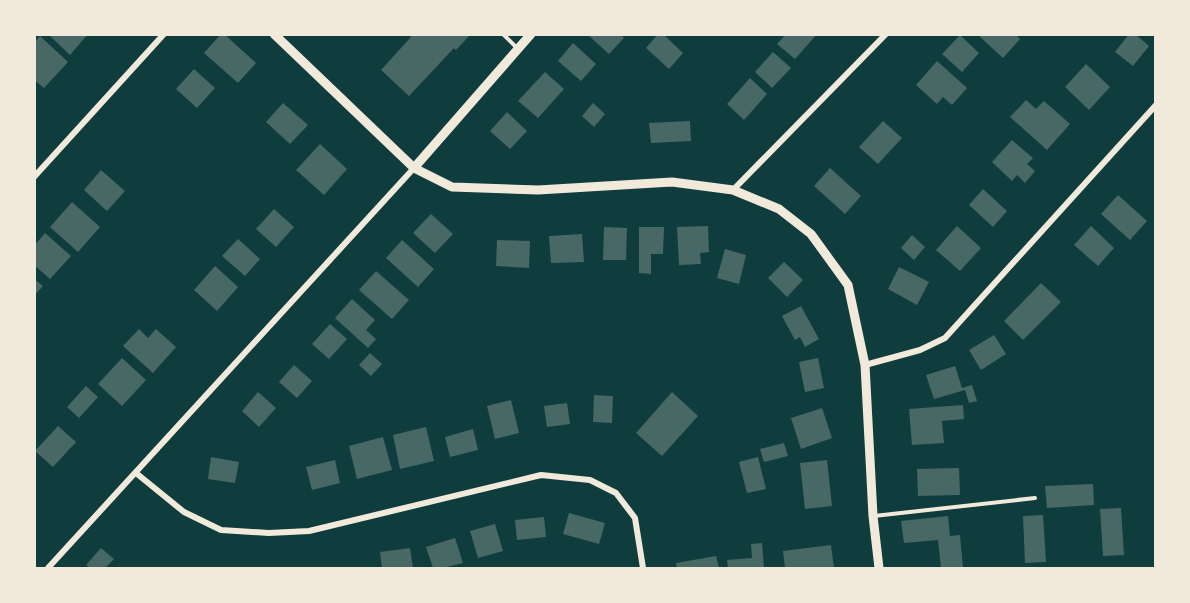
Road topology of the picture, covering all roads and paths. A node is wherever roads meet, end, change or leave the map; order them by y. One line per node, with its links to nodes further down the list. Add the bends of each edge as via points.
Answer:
1 (164, 34): 9 (street)
2 (274, 34): 8 (street)
3 (503, 34): 6 (lane)
4 (531, 34): 6 (street)
5 (886, 34): 10 (street)
6 (518, 49): 8 (street)
7 (1155, 105): 11 (street, via 945,338 920,350)
8 (414, 168): 10 (street, via 452,187 538,190 672,182); 12 (street)
9 (34, 177)
10 (733, 190): 11 (street, via 778,209 811,234 848,285)
11 (865, 365): 14 (street)
12 (136, 473): 15 (street); 16 (street, via 184,512 221,530 269,533 309,531 541,475 590,480 616,493 635,518)
13 (1035, 498): 14 (lane)
14 (873, 516): 17 (street)
15 (48, 568)
16 (643, 568)
17 (879, 568)

